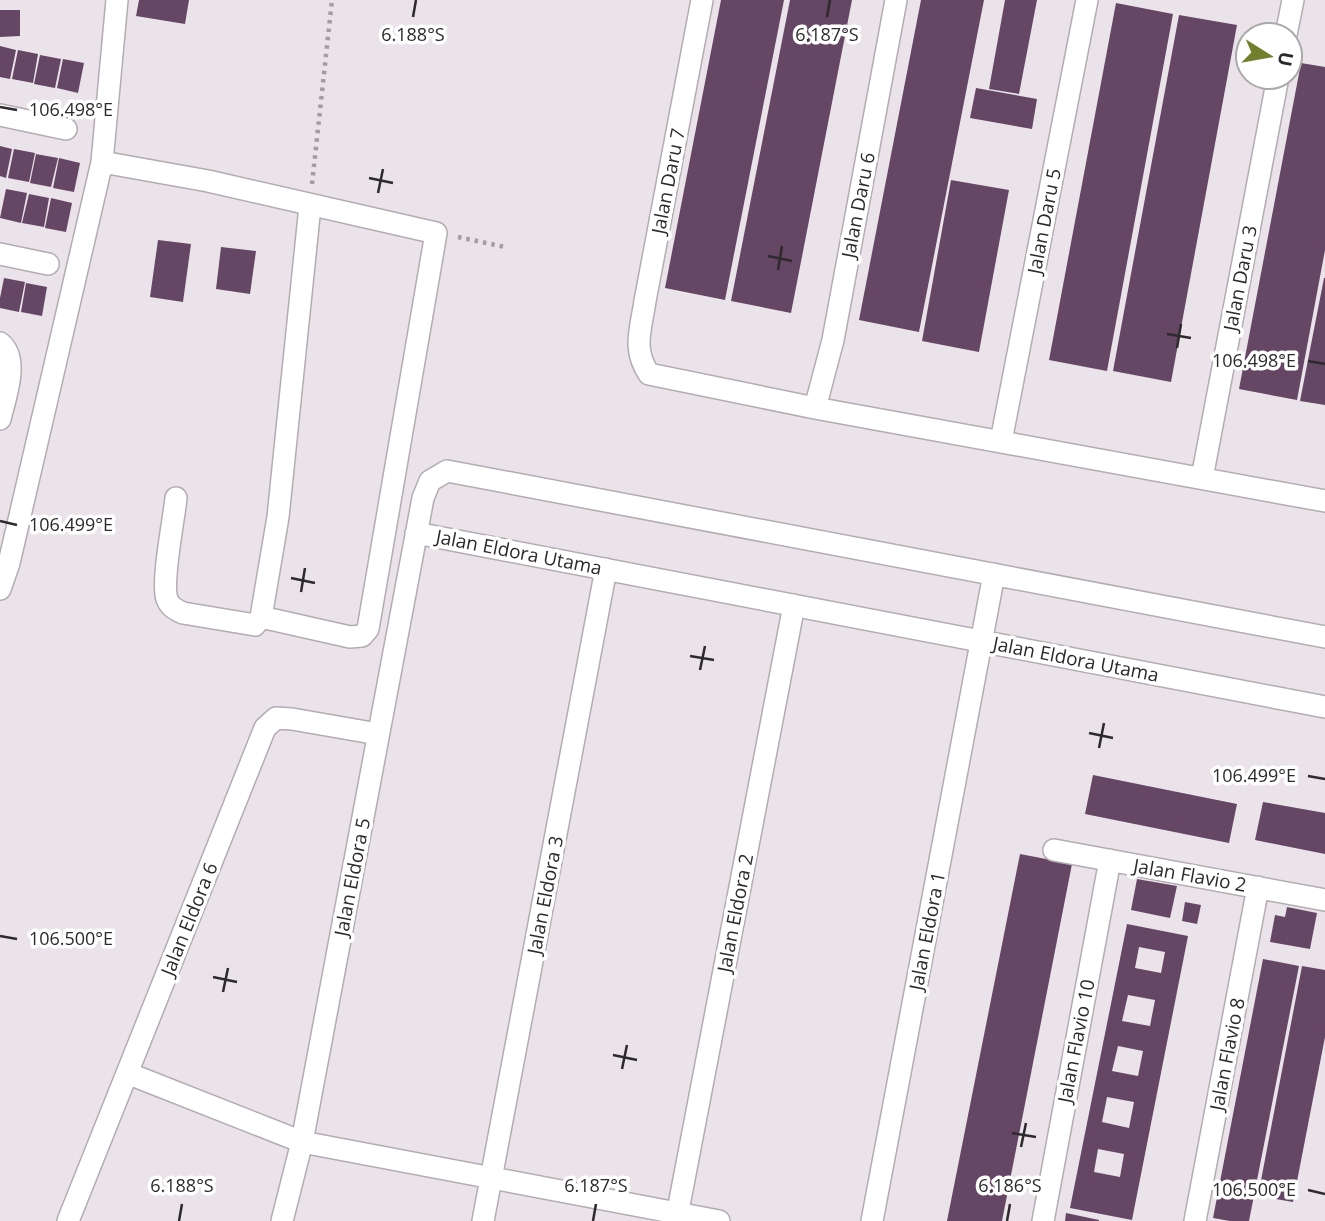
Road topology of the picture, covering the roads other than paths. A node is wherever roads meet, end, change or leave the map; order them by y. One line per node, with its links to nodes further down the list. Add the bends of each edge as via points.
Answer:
1 (117, 0): 10 (street)
2 (702, 0): 15 (street, Jalan Daru 7, via 645,301 638,347 642,363 649,374)
3 (896, 0): 15 (street, Jalan Daru 6, via 833,340)
4 (1087, 0): 17 (street, Jalan Daru 5)
5 (1293, 0): 6 (street)
6 (1289, 21)
7 (1275, 91): 18 (street, Jalan Daru 3)
8 (0, 115): 9 (street)
9 (66, 129)
10 (102, 162): 11 (street); 24 (street)
11 (310, 206): 26 (street, via 278,517); 26 (street, via 436,233 368,629 362,636 351,637)
12 (0, 254): 13 (street)
13 (48, 264)
14 (0, 343): 16 (street, via 12,366)
15 (815, 408): 17 (street)
16 (0, 419)
17 (1001, 441): 18 (street)
18 (1202, 478): 20 (street)
19 (177, 498): 26 (street, via 166,576 167,598 173,608 255,625)
20 (1325, 501)
21 (416, 533): 22 (street, Jalan Eldora Utama); 23 (street, Jalan Eldora Utama, via 430,481 447,471); 30 (street, Jalan Eldora 5)
22 (606, 569): 25 (street, Jalan Eldora Utama); 37 (street, Jalan Eldora 3)
23 (994, 574): 27 (street, Jalan Eldora Utama); 28 (street, Jalan Eldora 1)
24 (0, 590)
25 (794, 605): 28 (street, Jalan Eldora Utama); 38 (street, Jalan Eldora 2)
26 (261, 617)
27 (1325, 637)
28 (981, 641): 29 (street, Jalan Eldora Utama); 43 (street, Jalan Eldora 1)
29 (1325, 707)
30 (378, 734): 35 (street, Jalan Eldora 6, via 276,718 265,728); 36 (street, Jalan Eldora 5)
31 (1054, 850): 32 (street, Jalan Flavio 2)
32 (1110, 860): 33 (street, Jalan Flavio 2); 44 (street, Jalan Flavio 10)
33 (1258, 887): 34 (street, Jalan Flavio 2); 45 (street, Jalan Flavio 8)
34 (1325, 900)
35 (127, 1073): 36 (street); 39 (street, Jalan Eldora 6)
36 (302, 1142): 37 (street); 40 (street, Jalan Eldora 5)
37 (491, 1178): 38 (street); 41 (street, Jalan Eldora 3)
38 (677, 1217): 42 (street)
39 (68, 1221)
40 (282, 1221)
41 (483, 1221)
42 (719, 1221)
43 (872, 1221)
44 (1043, 1221)
45 (1195, 1221)

